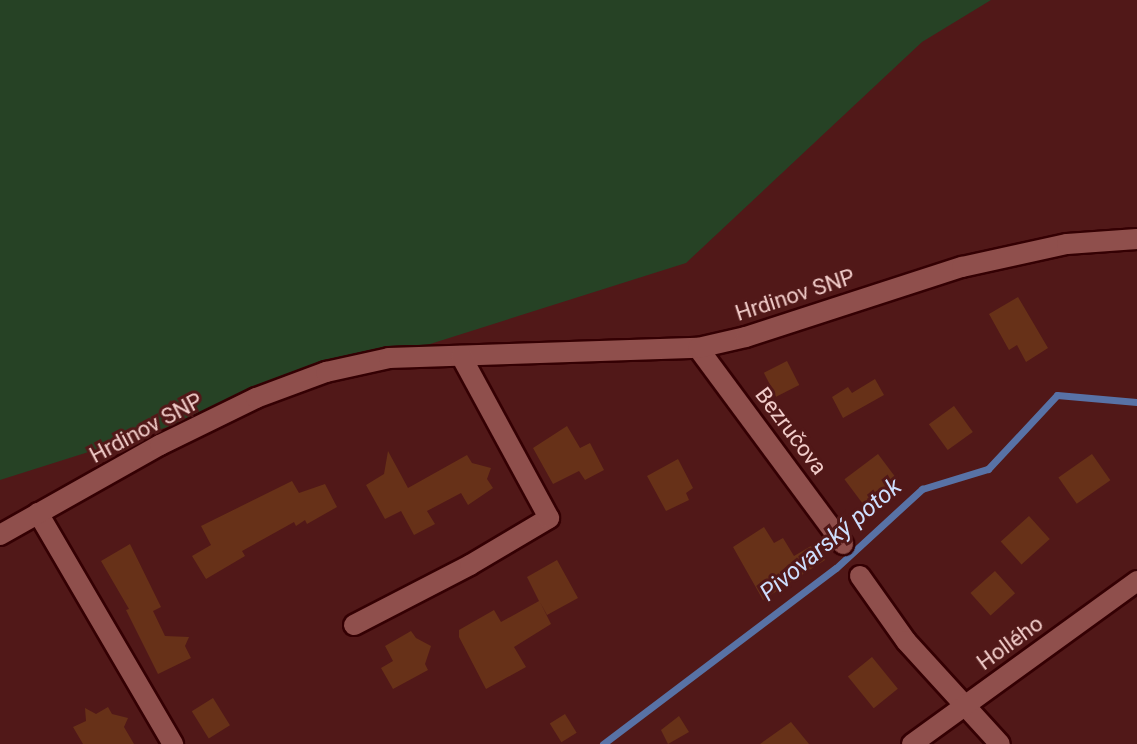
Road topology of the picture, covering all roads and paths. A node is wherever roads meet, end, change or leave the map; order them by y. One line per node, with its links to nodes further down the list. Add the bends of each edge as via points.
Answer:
1 (1137, 239): 2 (street, Hrdinov SNP, via 1067,244 962,267)
2 (698, 348): 3 (street, Hrdinov SNP); 6 (street, Bezručova)
3 (461, 356): 4 (street, Hrdinov SNP, via 389,358 326,372 173,438); 9 (street, via 549,518)
4 (38, 513): 5 (street, Hrdinov SNP); 11 (street)
5 (0, 535)
6 (843, 544)
7 (860, 576): 10 (street, via 906,641)
8 (1137, 581): 10 (street, Hollého)
9 (354, 625)
10 (965, 706): 12 (street, Hollého); 13 (street)
11 (173, 744)
12 (912, 744)
13 (1000, 744)

